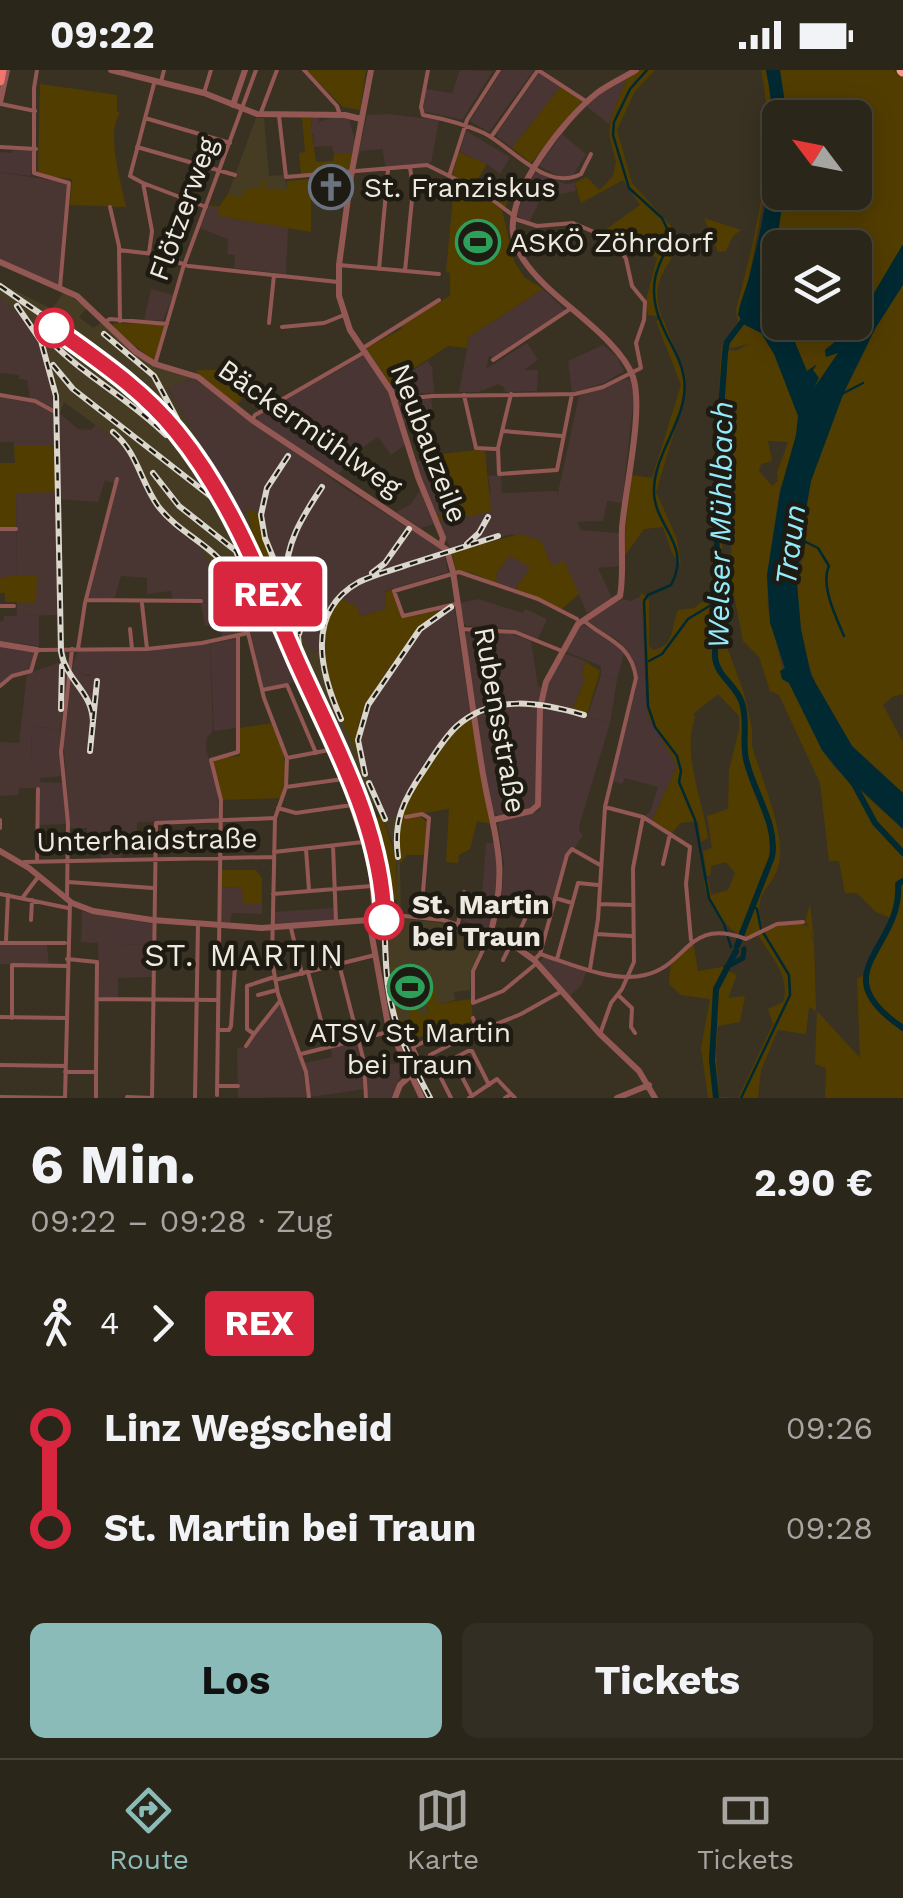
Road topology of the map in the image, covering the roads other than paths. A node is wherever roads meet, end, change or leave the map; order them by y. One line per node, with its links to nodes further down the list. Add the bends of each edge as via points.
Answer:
1 (5, 70): 15 (main road); 19 (street)
2 (37, 70): 22 (street)
3 (110, 70): 14 (street)
4 (164, 70): 16 (street)
5 (211, 70): 17 (street)
6 (252, 70): 20 (street, Flötzerweg); 21 (street, Flötzerweg)
7 (277, 70): 23 (street)
8 (304, 70): 24 (street)
9 (371, 70): 27 (street, Neubauzeile)
10 (428, 70): 28 (street, via 422,113)
11 (498, 70): 28 (street)
12 (538, 70): 18 (street); 29 (street)
13 (636, 70): 18 (street, via 613,78)
14 (123, 71): 16 (street)
15 (0, 81)
16 (158, 81): 17 (street); 26 (street)
17 (204, 93): 20 (street)
18 (586, 102): 36 (street)
19 (0, 103): 22 (street)
20 (233, 106): 21 (street)
21 (243, 110): 23 (street); 30 (street, Flötzerweg)
22 (35, 111): 33 (street)
23 (260, 114): 25 (street)
24 (340, 115): 25 (street); 27 (street)
25 (279, 116): 39 (street, via 286,176)
26 (145, 118): 30 (street); 32 (street)
27 (361, 118): 39 (street, Neubauzeile)
28 (465, 125): 29 (street); 41 (street)
29 (491, 137): 36 (street)
30 (230, 143): 38 (street, Flötzerweg)
31 (0, 147): 33 (street)
32 (137, 147): 38 (street); 42 (street, via 130,176)
33 (36, 149): 56 (street, via 35,174 69,182)
34 (591, 154): 36 (street, via 586,170 571,178)
35 (410, 167): 37 (street); 41 (street, via 430,166); 52 (street)
36 (534, 168): 45 (street)
37 (388, 170): 39 (street); 51 (street)
38 (220, 171): 40 (street); 43 (street, Flötzerweg)
39 (352, 172): 50 (street, Neubauzeile)
40 (235, 175)
41 (449, 176): 45 (street)
42 (143, 182): 43 (street); 47 (street)
43 (206, 206): 49 (street, Flötzerweg)
44 (110, 207): 46 (street)
45 (513, 217): 58 (street, via 522,258); 68 (street, via 536,226 573,223 620,249 645,302 636,343 642,364)
46 (119, 250): 47 (street); 60 (street)
47 (149, 253): 49 (street)
48 (0, 262): 56 (street, Bäckermühlweg)
49 (184, 264): 54 (street); 63 (street, Flötzerweg)
50 (339, 265): 51 (street); 55 (street, Neubauzeile)
51 (379, 269): 52 (street)
52 (405, 271): 53 (street)
53 (438, 274)
54 (274, 275): 55 (street); 62 (street)
55 (338, 282): 59 (street, Neubauzeile)
56 (60, 287): 61 (street, Bäckermühlweg)
57 (439, 300): 65 (street)
58 (570, 308): 66 (street); 68 (street)
59 (344, 314): 64 (street, via 324,324); 65 (street, Neubauzeile)
60 (120, 320): 61 (street); 63 (street)
61 (104, 322): 67 (street, Bäckermühlweg)
62 (269, 323)
63 (167, 324): 67 (street, Flötzerweg)
64 (282, 327)
65 (364, 350): 73 (street, Neubauzeile); 75 (street)
66 (492, 360)
67 (155, 364): 75 (street, Bäckermühlweg, via 192,374)
68 (631, 373): 71 (street); 90 (street, via 636,402 620,596)
69 (0, 394): 74 (street)
70 (511, 394): 71 (street); 72 (street); 76 (street)
71 (572, 394): 77 (street)
72 (464, 395): 73 (street); 78 (street, via 476,448)
73 (394, 400): 82 (street, Neubauzeile)
74 (56, 412)
75 (252, 420): 82 (street, Bäckermühlweg)
76 (502, 431): 77 (street); 78 (street)
77 (564, 436): 78 (street, via 556,472 499,474)
78 (498, 448)
79 (117, 480): 84 (street)
80 (0, 529): 81 (street)
81 (16, 529)
82 (441, 546): 83 (street, Rubensstraße)
83 (453, 572): 87 (street, Rubensstraße); 87 (street, via 394,592 404,616); 90 (street)
84 (86, 600): 86 (street); 95 (street)
85 (201, 601): 86 (street)
86 (142, 603): 97 (street)
87 (458, 604): 92 (street, Rubensstraße)
88 (0, 606): 89 (street)
89 (14, 606)
90 (580, 619): 99 (street); 108 (street, via 623,647 635,673)
91 (130, 629): 96 (street)
92 (461, 629): 99 (street, via 515,632); 114 (street, Rubensstraße)
93 (238, 636): 97 (street); 101 (street, via 248,633); 115 (street, via 238,752 211,760)
94 (0, 644): 98 (street)
95 (75, 649): 96 (street); 98 (street); 130 (street, via 61,752)
96 (132, 649): 97 (street)
97 (147, 649)
98 (37, 650): 100 (street, via 31,671)
99 (562, 651): 114 (street, via 540,703 538,806)
100 (0, 686)
101 (262, 690): 102 (street, via 288,686); 103 (street)
102 (316, 752): 103 (street); 104 (street, via 332,751)
103 (287, 758): 105 (street)
104 (344, 780): 105 (street); 107 (street)
105 (286, 787): 109 (street)
106 (38, 789): 129 (street)
107 (352, 805): 109 (street, via 296,814); 121 (street)
108 (606, 807): 111 (street); 133 (street)
109 (278, 808): 112 (street)
110 (406, 817): 156 (street, via 429,818)
111 (643, 817): 117 (street); 151 (street)
112 (275, 818): 115 (street); 126 (street)
113 (0, 820): 116 (street)
114 (493, 820): 152 (street, Rubensstraße, via 501,856)
115 (220, 822): 118 (street); 119 (street, via 156,823)
116 (0, 828)
117 (670, 834): 132 (street); 171 (street, via 691,850)
118 (220, 838): 119 (street); 127 (street)
119 (156, 840): 128 (street)
120 (320, 840): 123 (street)
121 (364, 842): 122 (street, Unterhaidstraße); 137 (street)
122 (333, 846): 123 (street, Unterhaidstraße); 139 (street)
123 (322, 848): 124 (street, Unterhaidstraße)
124 (306, 850): 126 (street, Unterhaidstraße); 140 (street)
125 (0, 851): 131 (street)
126 (274, 854): 127 (street, Unterhaidstraße); 143 (street)
127 (220, 857): 128 (street, Unterhaidstraße); 164 (street)
128 (156, 859): 130 (street, Unterhaidstraße); 138 (street)
129 (38, 861): 130 (street, Unterhaidstraße); 131 (street, Unterhaidstraße)
130 (68, 861): 135 (street)
131 (22, 864): 134 (street)
132 (662, 864)
133 (600, 865): 136 (street); 146 (street, via 572,849)
134 (39, 876): 145 (street); 148 (street)
135 (68, 882): 138 (street); 148 (street)
136 (600, 884): 149 (street, via 578,882); 150 (street)
137 (372, 886): 139 (street); 159 (street)
138 (155, 889): 158 (street)
139 (335, 890): 140 (street); 161 (street)
140 (310, 892): 143 (street)
141 (464, 892): 163 (street)
142 (0, 894): 144 (street)
143 (274, 894): 165 (street)
144 (8, 895): 145 (street); 172 (street)
145 (23, 897): 147 (street)
146 (555, 898): 149 (street); 154 (street)
147 (32, 900): 148 (street); 157 (street)
148 (68, 903): 158 (street); 173 (street)
149 (572, 903): 178 (street)
150 (599, 904): 151 (street); 168 (street)
151 (632, 905): 170 (street)
152 (498, 906): 153 (street); 169 (street, Rubensstraße)
153 (524, 907)
154 (552, 907): 167 (street, via 531,906); 177 (street)
155 (404, 916): 156 (street)
156 (421, 916): 163 (street)
157 (32, 920)
158 (155, 921): 162 (street); 190 (street)
159 (370, 921): 161 (street); 175 (street)
160 (803, 922): 171 (street, via 741,938 729,932)
161 (336, 923): 166 (street)
162 (198, 924): 164 (street); 192 (street)
163 (458, 924): 169 (street)
164 (220, 925): 165 (street); 176 (street)
165 (273, 928): 166 (street); 185 (street)
166 (291, 928): 183 (street)
167 (520, 928)
168 (596, 934): 170 (street); 182 (street)
169 (490, 935): 174 (street); 177 (street, via 473,971 473,1002 503,991)
170 (634, 936): 184 (street)
171 (691, 940): 184 (street, via 658,970)
172 (3, 942): 173 (street)
173 (67, 943): 180 (street)
174 (511, 944): 177 (street); 179 (street)
175 (375, 955): 181 (street); 201 (street)
176 (220, 958): 193 (street); 199 (street, via 234,958 235,966 231,1026)
177 (537, 959): 178 (street); 187 (street)
178 (557, 959): 182 (street)
179 (503, 960)
180 (67, 963): 191 (street, via 98,962); 196 (street, via 12,966); 197 (street)
181 (339, 964): 183 (street); 206 (street)
182 (590, 969): 184 (street)
183 (305, 973): 185 (street); 208 (street)
184 (628, 977): 189 (street)
185 (274, 978): 186 (street); 203 (street, via 247,986 245,1027)
186 (277, 990): 188 (street); 194 (street)
187 (562, 991): 200 (street); 204 (street)
188 (258, 995)
189 (618, 995): 202 (street, via 632,1008); 204 (street)
190 (154, 998): 191 (street); 192 (street); 230 (street)
191 (97, 999): 215 (street)
192 (197, 999): 193 (street); 231 (street)
193 (219, 1000): 199 (street)
194 (280, 1001): 203 (street); 209 (street)
195 (0, 1018): 196 (street)
196 (12, 1018): 197 (street)
197 (66, 1018): 214 (street)
198 (474, 1018): 200 (street)
199 (218, 1030): 220 (street)
200 (476, 1031): 205 (street)
201 (390, 1032): 206 (street); 217 (street)
202 (635, 1033)
203 (254, 1034): 207 (street)
204 (600, 1034): 211 (street)
205 (459, 1038): 213 (street, via 430,1054); 213 (street, via 452,1029 413,1047 423,1070)
206 (358, 1040): 208 (street); 233 (street)
207 (246, 1046)
208 (328, 1048): 209 (street)
209 (301, 1054): 232 (street)
210 (452, 1059): 213 (street); 218 (street, via 471,1050); 225 (street)
211 (630, 1064): 216 (street); 219 (street)
212 (0, 1065): 214 (street)
213 (435, 1067): 236 (street)
214 (65, 1069): 215 (street); 227 (street)
215 (96, 1072): 228 (street)
216 (638, 1074): 219 (street); 222 (street, via 640,1084)
217 (411, 1076): 234 (street); 235 (street)
218 (489, 1085): 225 (street); 226 (street, via 498,1079)
219 (648, 1085): 222 (street); 238 (street)
220 (218, 1086): 221 (street); 223 (street)
221 (238, 1086)
222 (630, 1092): 237 (street)
223 (217, 1094)
224 (0, 1097): 227 (street)
225 (470, 1097)
226 (510, 1097)
227 (65, 1098)
228 (96, 1098)
229 (127, 1098): 230 (street)
230 (152, 1098)
231 (195, 1098)
232 (309, 1098)
233 (366, 1098)
234 (395, 1098)
235 (422, 1098)
236 (451, 1098)
237 (616, 1098)
238 (654, 1098)

